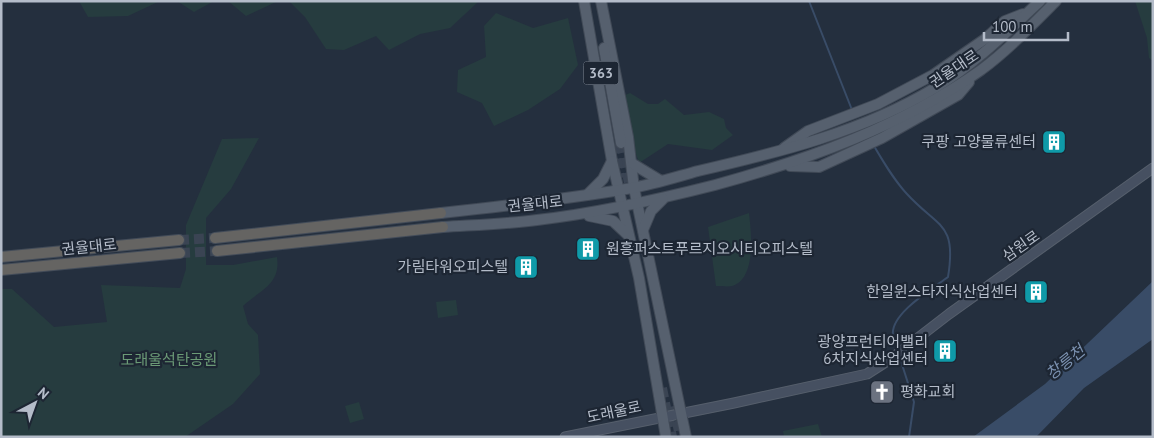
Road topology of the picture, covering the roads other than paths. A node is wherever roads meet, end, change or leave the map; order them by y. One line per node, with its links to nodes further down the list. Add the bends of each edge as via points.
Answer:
1 (584, 1): 11 (main road)
2 (589, 1): 3 (main road, 363, via 618,144)
3 (596, 1)
4 (601, 1): 12 (main road)
5 (1040, 1): 7 (main road, 권율대로)
6 (1056, 1): 8 (main road, 권율대로)
7 (1028, 12): 9 (main road, 권율대로, via 973,61); 10 (main road, via 1005,21 933,75 860,111 808,131)
8 (975, 74): 9 (main road, 권율대로); 13 (main road, via 958,95 863,147 819,167)
9 (906, 111): 10 (main road, 권율대로); 13 (main road, 권율대로, via 848,143)
10 (778, 152): 15 (main road, 권율대로)
11 (612, 161): 17 (main road); 18 (main road, via 603,179)
12 (632, 164): 15 (main road); 16 (main road)
13 (782, 166): 19 (main road, 권율대로)
14 (1153, 168): 33 (main road, 삼원로, via 867,374)
15 (661, 181): 16 (main road, 권율대로)
16 (634, 188): 17 (main road, 권율대로); 20 (main road)
17 (619, 190): 18 (main road, 권율대로); 21 (main road)
18 (587, 196): 22 (main road, 권율대로)
19 (664, 198): 20 (main road, 권율대로); 25 (main road, via 648,215)
20 (637, 204): 21 (main road, 권율대로); 25 (main road)
21 (622, 208): 23 (main road, 권율대로); 26 (main road)
22 (441, 213): 27 (highway, 권율대로)
23 (581, 214): 24 (main road, 권율대로); 26 (main road, via 613,221)
24 (443, 227): 29 (highway, 권율대로)
25 (642, 231): 33 (main road)
26 (629, 236): 34 (main road)
27 (215, 238)
28 (179, 240): 31 (highway, 권율대로)
29 (217, 250)
30 (180, 253): 32 (highway, 권율대로)
31 (1, 258)
32 (1, 270)
33 (681, 414): 34 (main road); 37 (main road)
34 (666, 416): 35 (main road, 도래울로); 36 (main road)
35 (565, 437)
36 (666, 437)
37 (686, 437)

